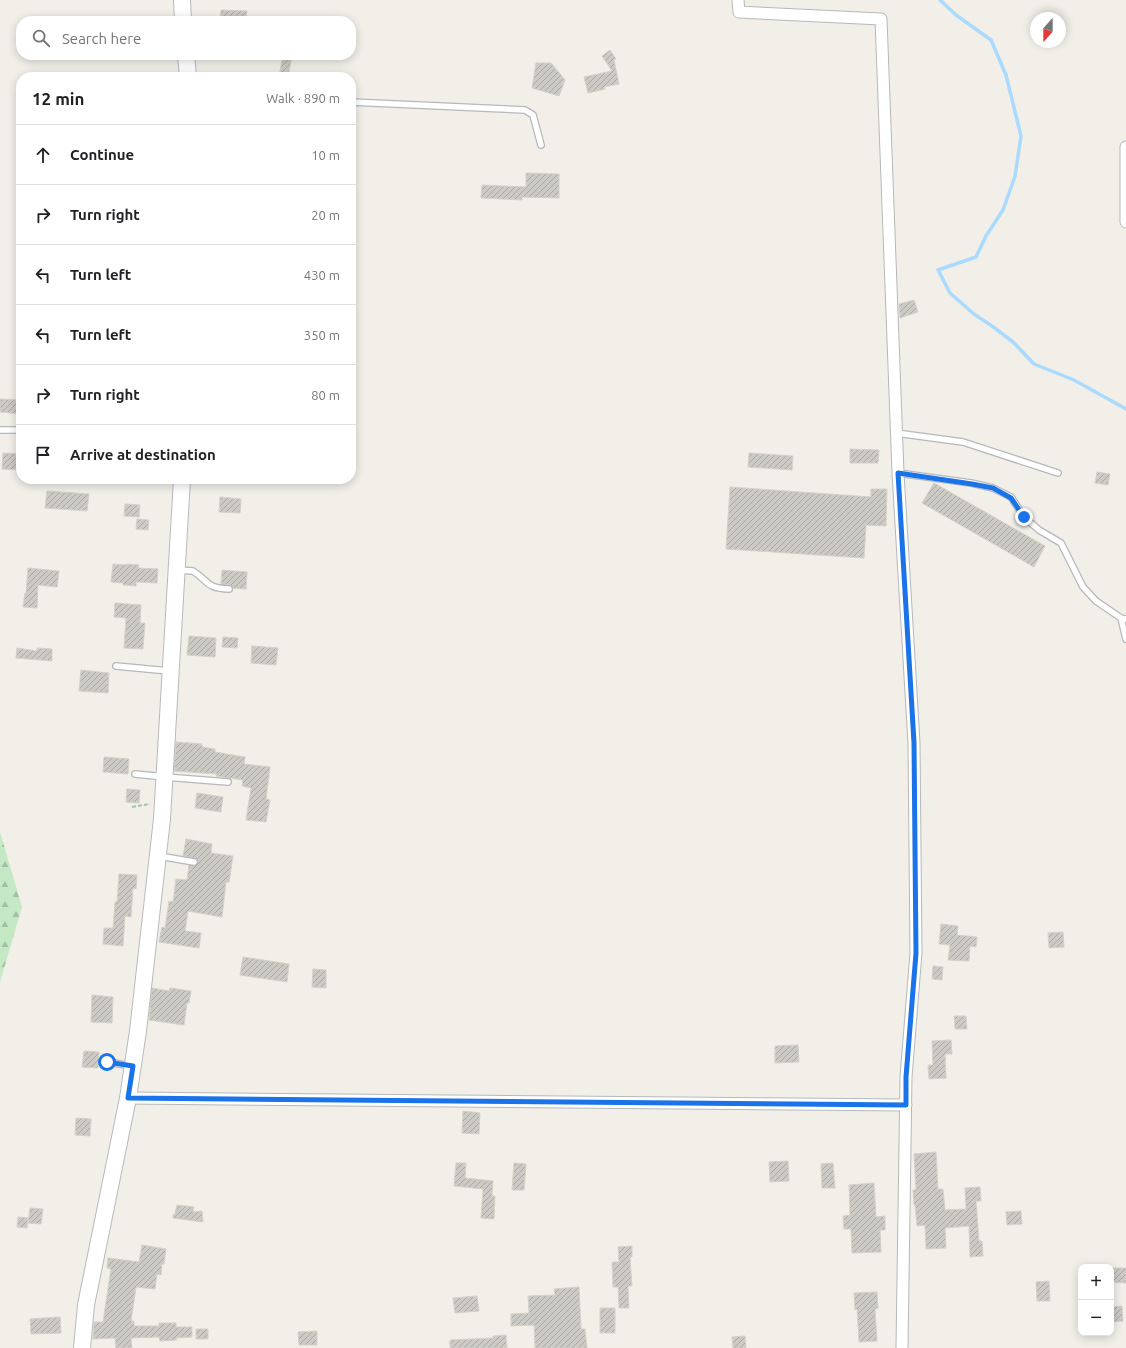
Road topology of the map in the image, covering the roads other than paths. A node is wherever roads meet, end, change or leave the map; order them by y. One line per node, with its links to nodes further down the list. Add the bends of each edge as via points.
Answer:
1 (182, 0): 3 (street)
2 (738, 0): 12 (street, via 739,12 881,19)
3 (184, 16)
4 (186, 60): 5 (street)
5 (188, 72)
6 (356, 102): 7 (lane, via 525,110 533,115)
7 (541, 145)
8 (1126, 147): 9 (street)
9 (1126, 222)
10 (0, 430): 11 (lane)
11 (16, 430)
12 (896, 433): 13 (street); 14 (lane, via 963,442)
13 (898, 473): 18 (lane, via 993,488 1011,498 1024,517 1038,530 1061,543 1083,586 1096,601); 30 (street, via 914,743 916,953)
14 (1058, 473)
15 (182, 484): 16 (street)
16 (177, 570): 17 (lane, via 193,571 214,588); 21 (street)
17 (230, 590)
18 (1123, 619): 19 (lane)
19 (1126, 639)
20 (116, 666): 21 (lane)
21 (171, 671): 23 (street)
22 (135, 774): 23 (lane)
23 (165, 778): 24 (lane); 25 (street)
24 (228, 782)
25 (158, 856): 26 (lane); 28 (street)
26 (194, 862)
27 (107, 1062): 28 (lane)
28 (133, 1066): 29 (street)
29 (128, 1098): 30 (street); 31 (street, via 86,1305)
30 (906, 1105): 32 (street)
31 (82, 1348)
32 (902, 1348)

